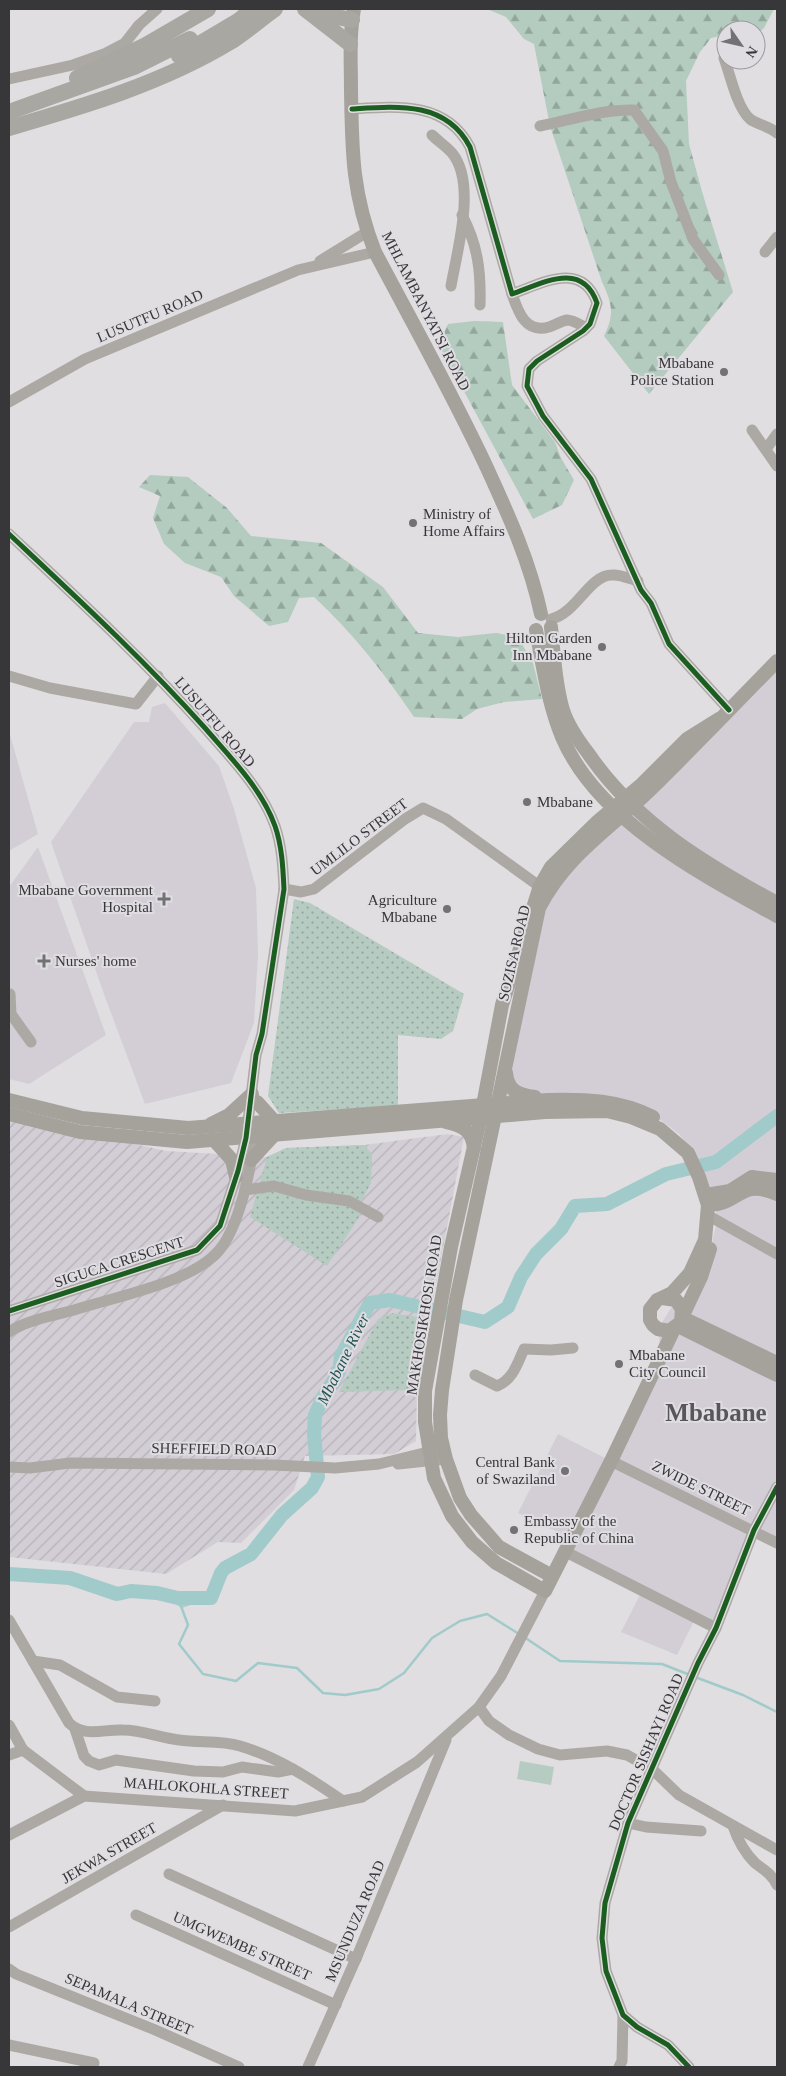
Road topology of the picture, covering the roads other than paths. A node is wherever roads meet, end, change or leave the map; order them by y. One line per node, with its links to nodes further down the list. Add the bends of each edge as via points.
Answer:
1 (157, 9): 11 (street, via 125,43 104,54 73,65)
2 (208, 9): 13 (highway, via 146,45)
3 (236, 9): 13 (highway, via 178,46 134,67)
4 (253, 9): 15 (highway, via 193,50 146,73)
5 (274, 9): 15 (highway, via 234,40 209,54 123,93)
6 (305, 9): 9 (highway)
7 (320, 9): 8 (highway, via 332,16)
8 (353, 15): 9 (main road, MHLAMBANYATSI ROAD)
9 (350, 44): 12 (main road, MHLAMBANYATSI ROAD)
10 (728, 70): 16 (street, via 744,113)
11 (9, 79)
12 (352, 109): 19 (main road, MHLAMBANYATSI ROAD, via 357,195); 26 (street, via 404,106 422,109 437,113 458,129 470,147)
13 (9, 110)
14 (540, 126): 24 (street, via 614,109 634,110 662,152 692,239)
15 (9, 127)
16 (777, 133)
17 (432, 135): 18 (street, via 452,153 458,164 463,180)
18 (462, 215): 25 (street); 27 (street, via 476,248 481,272)
19 (367, 232): 21 (main road, MHLAMBANYATSI ROAD); 23 (street, LUSUTFU ROAD)
20 (777, 237): 22 (street)
21 (375, 252): 23 (street, LUSUTFU ROAD); 36 (main road, MHLAMBANYATSI ROAD, via 460,411 516,529)
22 (765, 252)
23 (308, 267): 29 (street, LUSUTFU ROAD, via 85,359)
24 (719, 275)
25 (451, 286)
26 (512, 294): 28 (street, via 521,317 530,326 547,328 567,320); 28 (street, via 563,277 582,281 589,286 597,303)
27 (480, 305)
28 (586, 328): 35 (street, via 537,360 529,369 527,386 543,416 591,479)
29 (9, 402)
30 (752, 430): 32 (street)
31 (777, 434): 32 (street)
32 (766, 449): 33 (street)
33 (777, 466)
34 (9, 534): 39 (street, LUSUTFU ROAD)
35 (638, 581): 36 (street, via 614,574 605,576 570,610); 40 (street, via 669,644)
36 (548, 620): 42 (main road, via 544,632 536,630 557,724 572,755); 43 (main road, MHLAMBANYATSI ROAD, via 563,711)
37 (777, 661): 40 (main road, SOZISA ROAD)
38 (9, 676): 39 (street, via 50,688 136,704)
39 (158, 676): 47 (street, LUSUTFU ROAD, via 244,774 267,809 275,826)
40 (724, 715): 41 (main road, SOZISA ROAD, via 687,739)
41 (643, 789): 43 (main road, SOZISA ROAD); 43 (main road); 44 (main road)
42 (598, 792): 43 (main road); 43 (main road)
43 (617, 809): 44 (main road); 46 (main road); 48 (main road, SOZISA ROAD, via 551,867)
44 (649, 821): 45 (main road)
45 (692, 855): 46 (main road, via 696,862); 49 (main road)
46 (694, 870): 49 (main road)
47 (284, 889): 48 (street, UMLILO STREET, via 301,892 314,889 404,819 423,808 446,820); 54 (street, LUSUTFU ROAD, via 256,1055)
48 (544, 889): 52 (main road, SOZISA ROAD); 53 (main road, SOZISA ROAD, via 502,1005)
49 (774, 904)
50 (10, 994): 51 (street, via 11,1014)
51 (30, 1042)
52 (505, 1067): 56 (main road, via 510,1088 525,1096); 59 (main road, SOZISA ROAD)
53 (488, 1080): 57 (main road, via 477,1095); 58 (main road, SOZISA ROAD)
54 (255, 1098): 62 (main road); 63 (main road); 64 (street, LUSUTFU ROAD)
55 (9, 1100): 62 (main road, via 82,1118)
56 (548, 1100): 59 (main road); 67 (main road, via 586,1099 634,1108 679,1134)
57 (452, 1107): 58 (main road); 63 (main road)
58 (483, 1110): 59 (main road); 61 (main road); 66 (main road, MAKHOSIKHOSI ROAD)
59 (497, 1110): 67 (main road, via 607,1111 660,1129); 86 (main road, MAKHOSIKHOSI ROAD, via 450,1333 440,1423)
60 (9, 1114): 65 (main road, via 80,1132 187,1142)
61 (442, 1120): 63 (main road); 66 (main road, via 466,1128 473,1137)
62 (206, 1127): 64 (main road)
63 (274, 1128): 64 (main road); 68 (main road)
64 (252, 1130): 65 (main road); 68 (street, SIGUCA CRESCENT); 69 (street, SIGUCA CRESCENT)
65 (214, 1140): 69 (main road, via 232,1160)
66 (474, 1151): 87 (main road, MAKHOSIKHOSI ROAD, via 457,1215 425,1390)
67 (693, 1156): 73 (main road)
68 (251, 1160): 71 (street, SIGUCA CRESCENT)
69 (236, 1177): 77 (street, SIGUCA CRESCENT, via 220,1226 197,1250)
70 (777, 1180): 73 (main road, via 752,1177)
71 (245, 1190): 74 (street, via 274,1186 349,1202); 80 (street, SIGUCA CRESCENT, via 230,1233 217,1253 202,1266 168,1281)
72 (777, 1194): 73 (main road, via 763,1188 751,1188 725,1203)
73 (711, 1206): 75 (street); 76 (main road, via 705,1240 690,1273); 78 (main road, MAHLOKOHLA STREET, via 701,1277)
74 (378, 1216)
75 (777, 1254)
76 (662, 1298): 78 (main road, via 676,1300 680,1304); 79 (main road, via 650,1309)
77 (9, 1311)
78 (679, 1322): 79 (main road, via 663,1331); 82 (main road); 83 (main road, MAHLOKOHLA STREET); 85 (main road)
79 (653, 1325): 83 (main road, MAHLOKOHLA STREET, via 660,1340)
80 (9, 1332)
81 (573, 1348): 84 (street, via 524,1348 512,1374 497,1386)
82 (777, 1364)
83 (655, 1368): 89 (main road, MAHLOKOHLA STREET)
84 (475, 1375)
85 (777, 1376)
86 (444, 1454): 87 (street, SHEFFIELD ROAD); 96 (main road, MAKHOSIKHOSI ROAD, via 460,1498 485,1533 499,1548)
87 (430, 1457): 90 (street, SHEFFIELD ROAD, via 335,1468 168,1463); 97 (main road, MAKHOSIKHOSI ROAD, via 440,1493 452,1516 472,1542 496,1563)
88 (9, 1460): 90 (street, via 33,1460)
89 (611, 1461): 93 (street, ZWIDE STREET); 95 (main road, MAHLOKOHLA STREET)
90 (47, 1465): 91 (street)
91 (9, 1467)
92 (777, 1487): 93 (street, DOCTOR SISHAYI ROAD)
93 (754, 1530): 94 (street, ZWIDE STREET); 99 (street, DOCTOR SISHAYI ROAD)
94 (777, 1544)
95 (564, 1551): 96 (main road, MAHLOKOHLA STREET); 99 (street)
96 (552, 1576): 97 (main road, MAHLOKOHLA STREET)
97 (545, 1591): 102 (street, MAHLOKOHLA STREET, via 518,1645)
98 (9, 1620): 100 (street)
99 (716, 1628): 110 (street, DOCTOR SISHAYI ROAD)
100 (33, 1661): 101 (street, via 60,1665 117,1697); 104 (street)
101 (155, 1701)
102 (479, 1707): 105 (street, MAHLOKOHLA STREET); 110 (street, via 496,1725 538,1749 560,1755 627,1755)
103 (9, 1725): 106 (street)
104 (75, 1729): 109 (street, via 98,1732 122,1730 178,1740 238,1745); 109 (street, via 84,1756 99,1765 116,1760 194,1771 223,1772 242,1767 278,1772)
105 (448, 1736): 108 (street, MAHLOKOHLA STREET); 111 (street, MSUNDUZA ROAD)
106 (23, 1750): 107 (street); 112 (street)
107 (9, 1755)
108 (417, 1762): 111 (street, via 426,1776); 113 (street, MAHLOKOHLA STREET, via 362,1798)
109 (293, 1769): 113 (street)
110 (652, 1769): 115 (street, DOCTOR SISHAYI ROAD); 116 (street, via 679,1795)
111 (427, 1786): 124 (street, MSUNDUZA ROAD)
112 (84, 1796): 114 (street, MAHLOKOHLA STREET); 118 (street)
113 (343, 1801): 114 (street, MAHLOKOHLA STREET, via 295,1811)
114 (223, 1805): 123 (street, JEKWA STREET)
115 (628, 1823): 117 (street); 127 (street, DOCTOR SISHAYI ROAD, via 605,1903 602,1938 606,1971)
116 (733, 1826): 119 (street); 121 (street, via 736,1836 754,1861 773,1876)
117 (702, 1831)
118 (9, 1835)
119 (777, 1850)
120 (169, 1874): 124 (street)
121 (777, 1885)
122 (136, 1915): 126 (street, UMGWEMBE STREET)
123 (9, 1927)
124 (356, 1959): 126 (street, MSUNDUZA ROAD)
125 (9, 1969): 130 (street, SEPAMALA STREET)
126 (336, 2005): 131 (street, MSUNDUZA ROAD)
127 (623, 2015): 132 (street, via 622,2061); 133 (street, via 668,2045)
128 (9, 2045): 129 (street)
129 (94, 2063)
130 (239, 2067)
131 (308, 2067)
132 (619, 2067)
133 (689, 2067)

